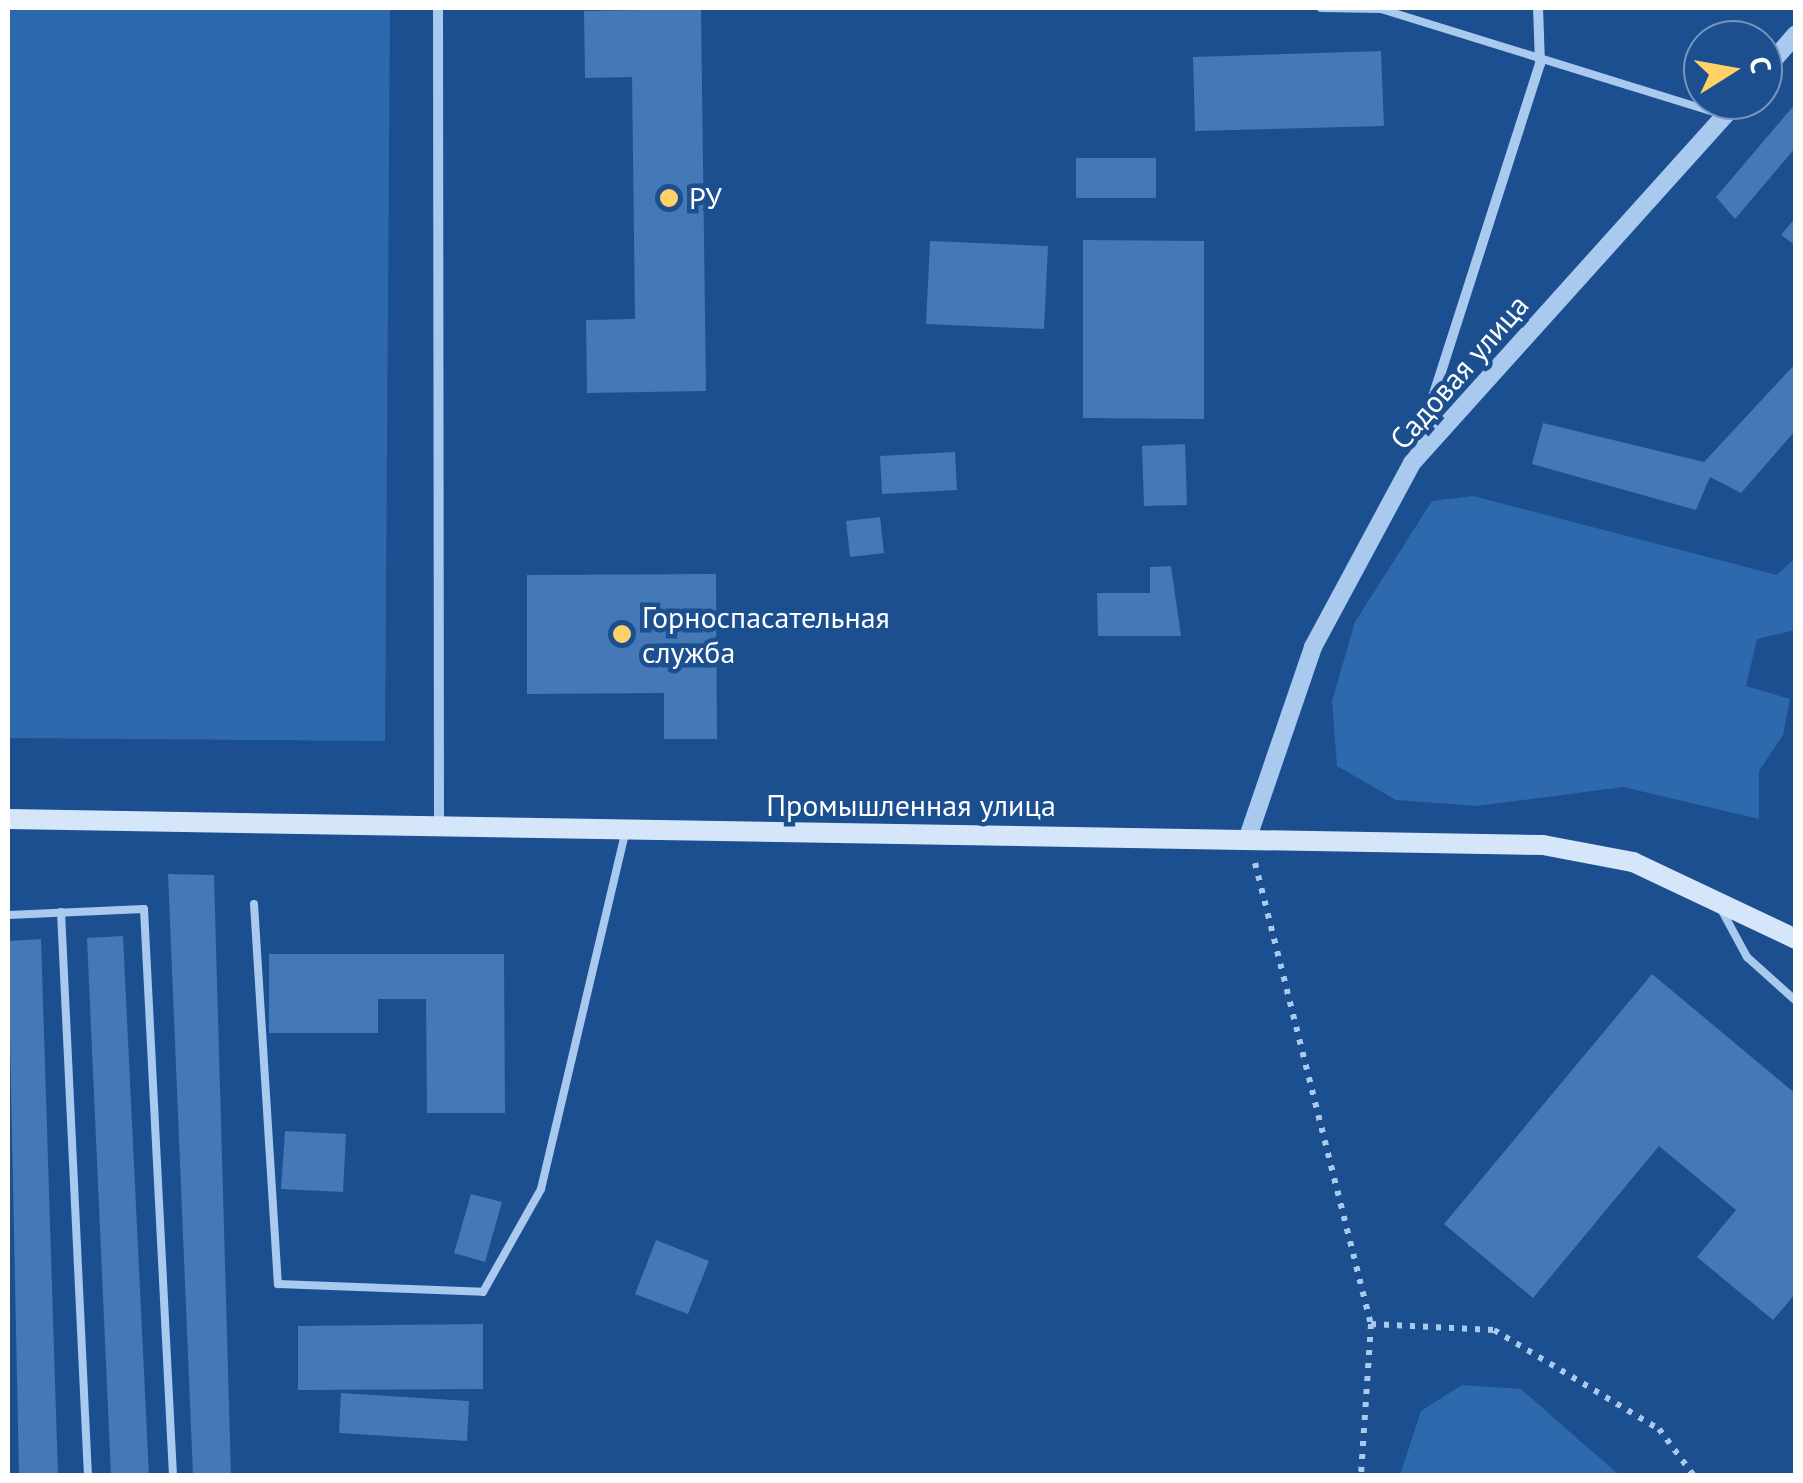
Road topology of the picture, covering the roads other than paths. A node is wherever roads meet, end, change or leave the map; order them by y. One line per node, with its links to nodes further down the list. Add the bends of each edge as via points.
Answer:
1 (438, 8): 9 (street)
2 (1321, 8): 4 (lane, via 1382,9)
3 (1538, 8): 4 (street)
4 (1540, 64): 5 (lane); 7 (street)
5 (1683, 103)
6 (1721, 120): 7 (street, Садовая улица)
7 (1412, 463): 11 (street, Садовая улица, via 1313,647)
8 (8, 819): 9 (main road, Промышленная улица)
9 (439, 828): 10 (main road, Промышленная улица)
10 (625, 833): 11 (main road, Промышленная улица); 13 (lane, via 541,1189 483,1292 278,1284)
11 (1248, 837): 12 (main road, Промышленная улица, via 1543,845 1633,862)
12 (1714, 896): 16 (main road, Промышленная улица); 17 (lane, via 1746,958)
13 (254, 904)
14 (61, 912): 15 (lane); 18 (lane); 19 (lane, via 144,909)
15 (8, 915)
16 (1796, 939)
17 (1796, 1001)
18 (88, 1476)
19 (173, 1476)

